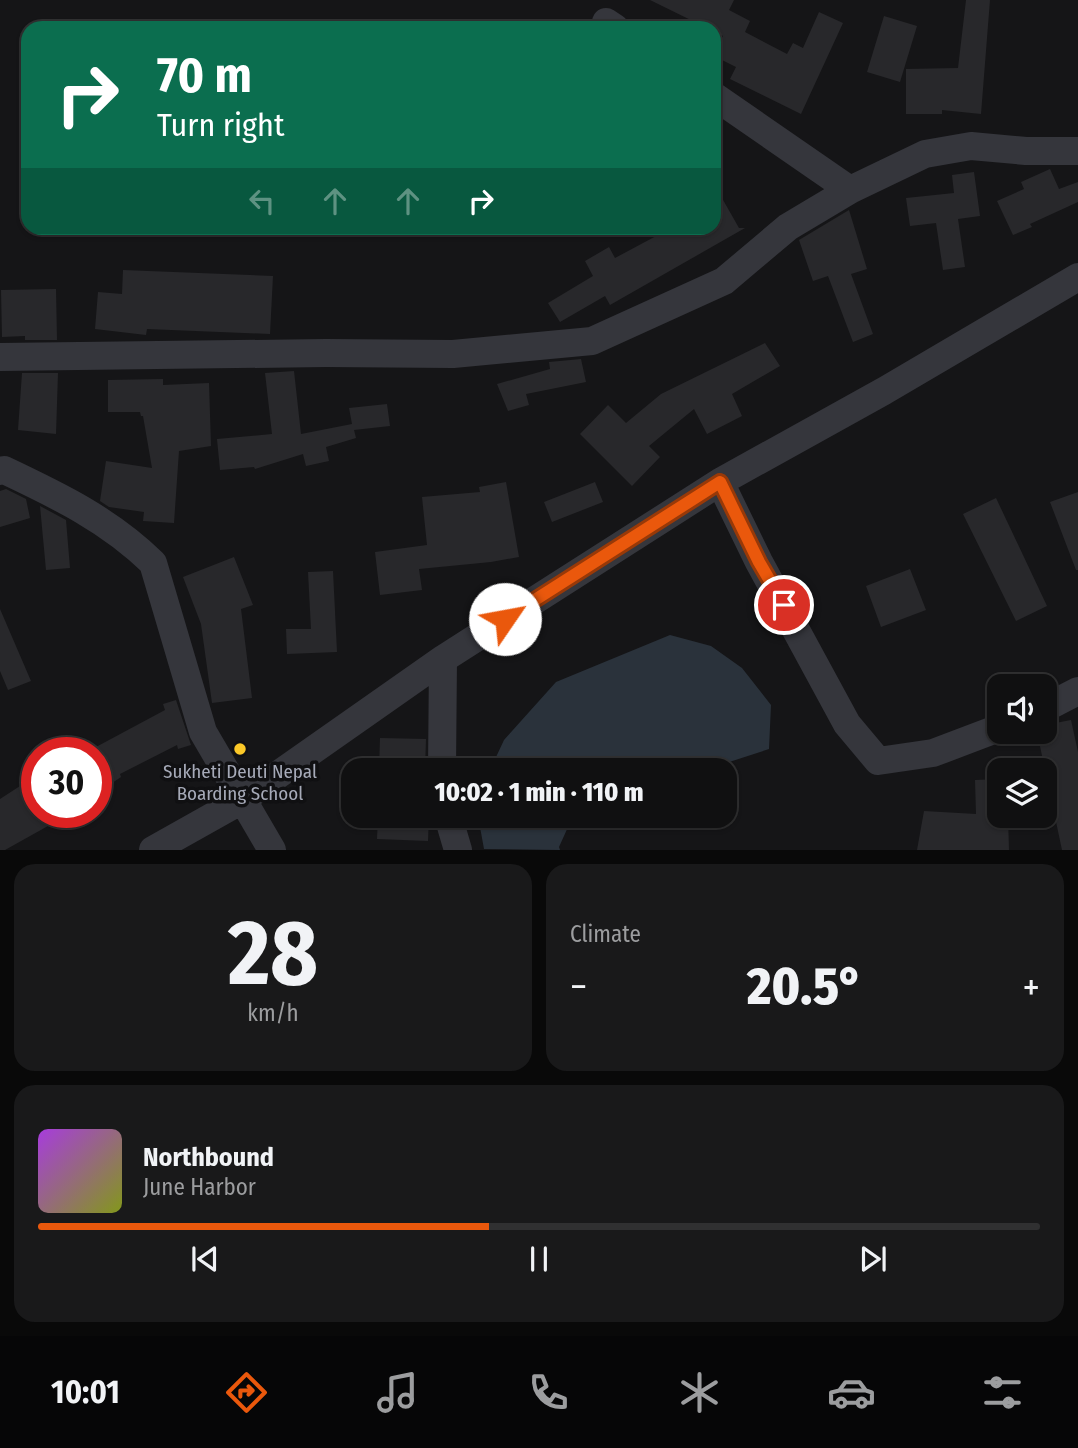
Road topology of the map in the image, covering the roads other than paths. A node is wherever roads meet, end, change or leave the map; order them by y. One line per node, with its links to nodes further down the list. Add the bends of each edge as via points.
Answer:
1 (721, 101): 3 (street)
2 (1078, 151): 3 (street, via 971,146 925,154)
3 (850, 190): 5 (street, via 788,227 724,281 593,341 453,354)
4 (1078, 277): 7 (street)
5 (0, 357)
6 (0, 471): 13 (street, via 78,506 153,563 203,732)
7 (720, 482): 8 (street); 11 (street, via 847,724 878,761 933,753)
8 (443, 659): 12 (street); 13 (street)
9 (1078, 691): 10 (street)
10 (1057, 702)
11 (987, 733)
12 (442, 758)
13 (242, 800): 15 (street); 16 (street)
14 (452, 828): 17 (street)
15 (153, 849)
16 (272, 849)
17 (458, 849)

